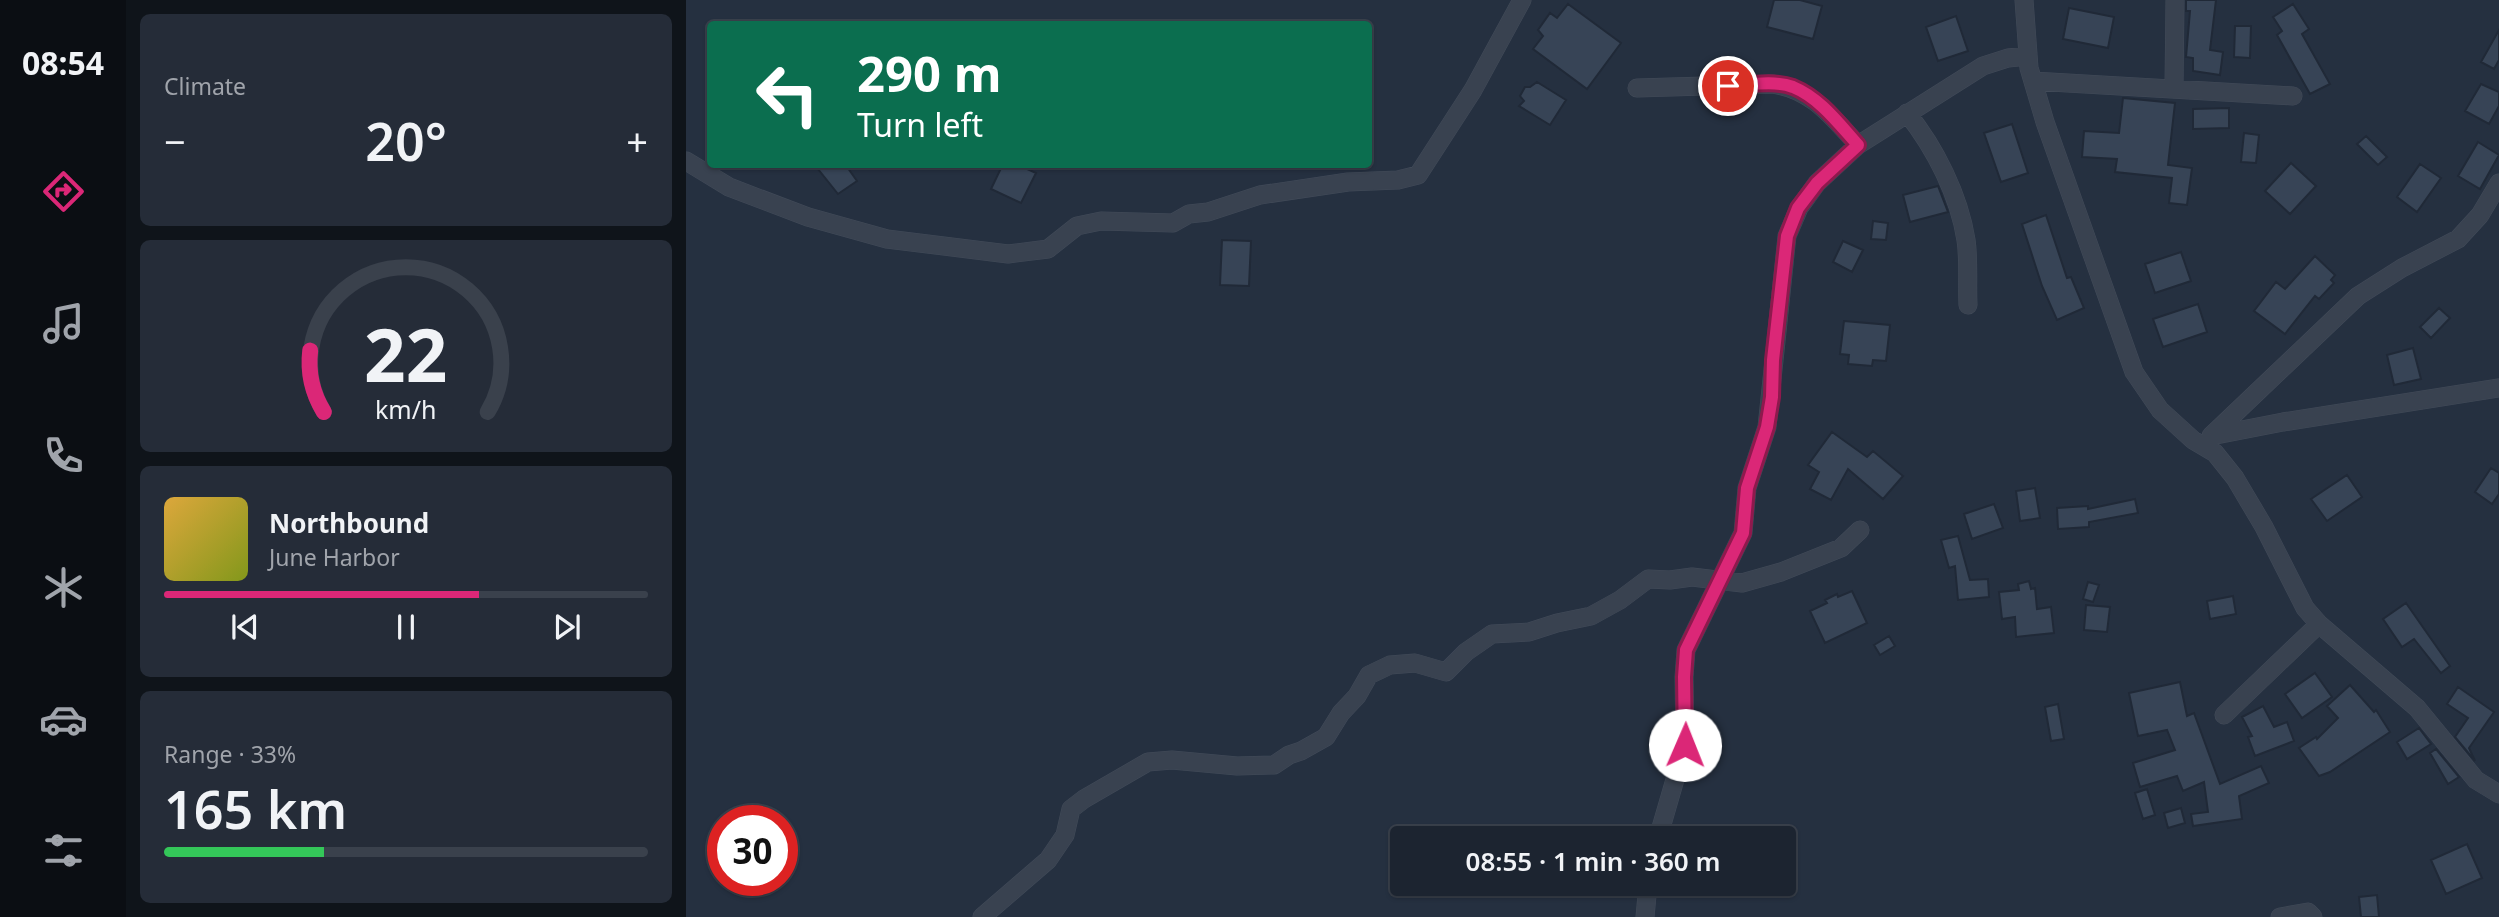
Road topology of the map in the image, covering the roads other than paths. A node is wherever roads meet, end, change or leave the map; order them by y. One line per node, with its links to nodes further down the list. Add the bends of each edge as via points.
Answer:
1 (1522, 0): 11 (street, via 1473,90 1418,174 1260,195 1189,214 1173,223 1101,221 1077,226 1048,249 1029,253 887,239 759,200)
2 (2024, 0): 4 (street)
3 (2175, 0): 7 (street)
4 (2028, 56): 5 (street); 9 (street, via 1983,66)
5 (2033, 81): 7 (street); 15 (street, via 2134,372 2160,410)
6 (1637, 88): 10 (street, via 1791,86 1823,107)
7 (2174, 88): 8 (street)
8 (2292, 96)
9 (1907, 113): 10 (street); 13 (street, via 1958,202 1966,242)
10 (1858, 145): 17 (street, via 1817,183 1798,208 1787,236 1767,427 1747,488 1743,533)
11 (686, 161)
12 (2499, 183): 15 (street, via 2480,215 2458,239 2358,296)
13 (1968, 304)
14 (2499, 388): 15 (street)
15 (2202, 438): 18 (street, via 2235,478 2305,608)
16 (1860, 530): 17 (street, via 1841,548 1781,572 1742,583)
17 (1719, 580): 21 (street, via 1686,650 1685,745); 23 (street, via 1648,579 1591,616 1529,632 1492,634 1446,672 1415,663 1390,664 1369,675 1326,737 1274,765 1148,762 1071,809 1065,835 1048,860)
18 (2319, 624): 19 (street); 20 (street, via 2417,708 2476,780)
19 (2224, 715)
20 (2499, 794)
21 (1661, 826)
22 (1647, 896): 24 (street)
23 (982, 917)
24 (1645, 917)
25 (2280, 917): 26 (street, via 2308,912)
26 (2313, 917)

